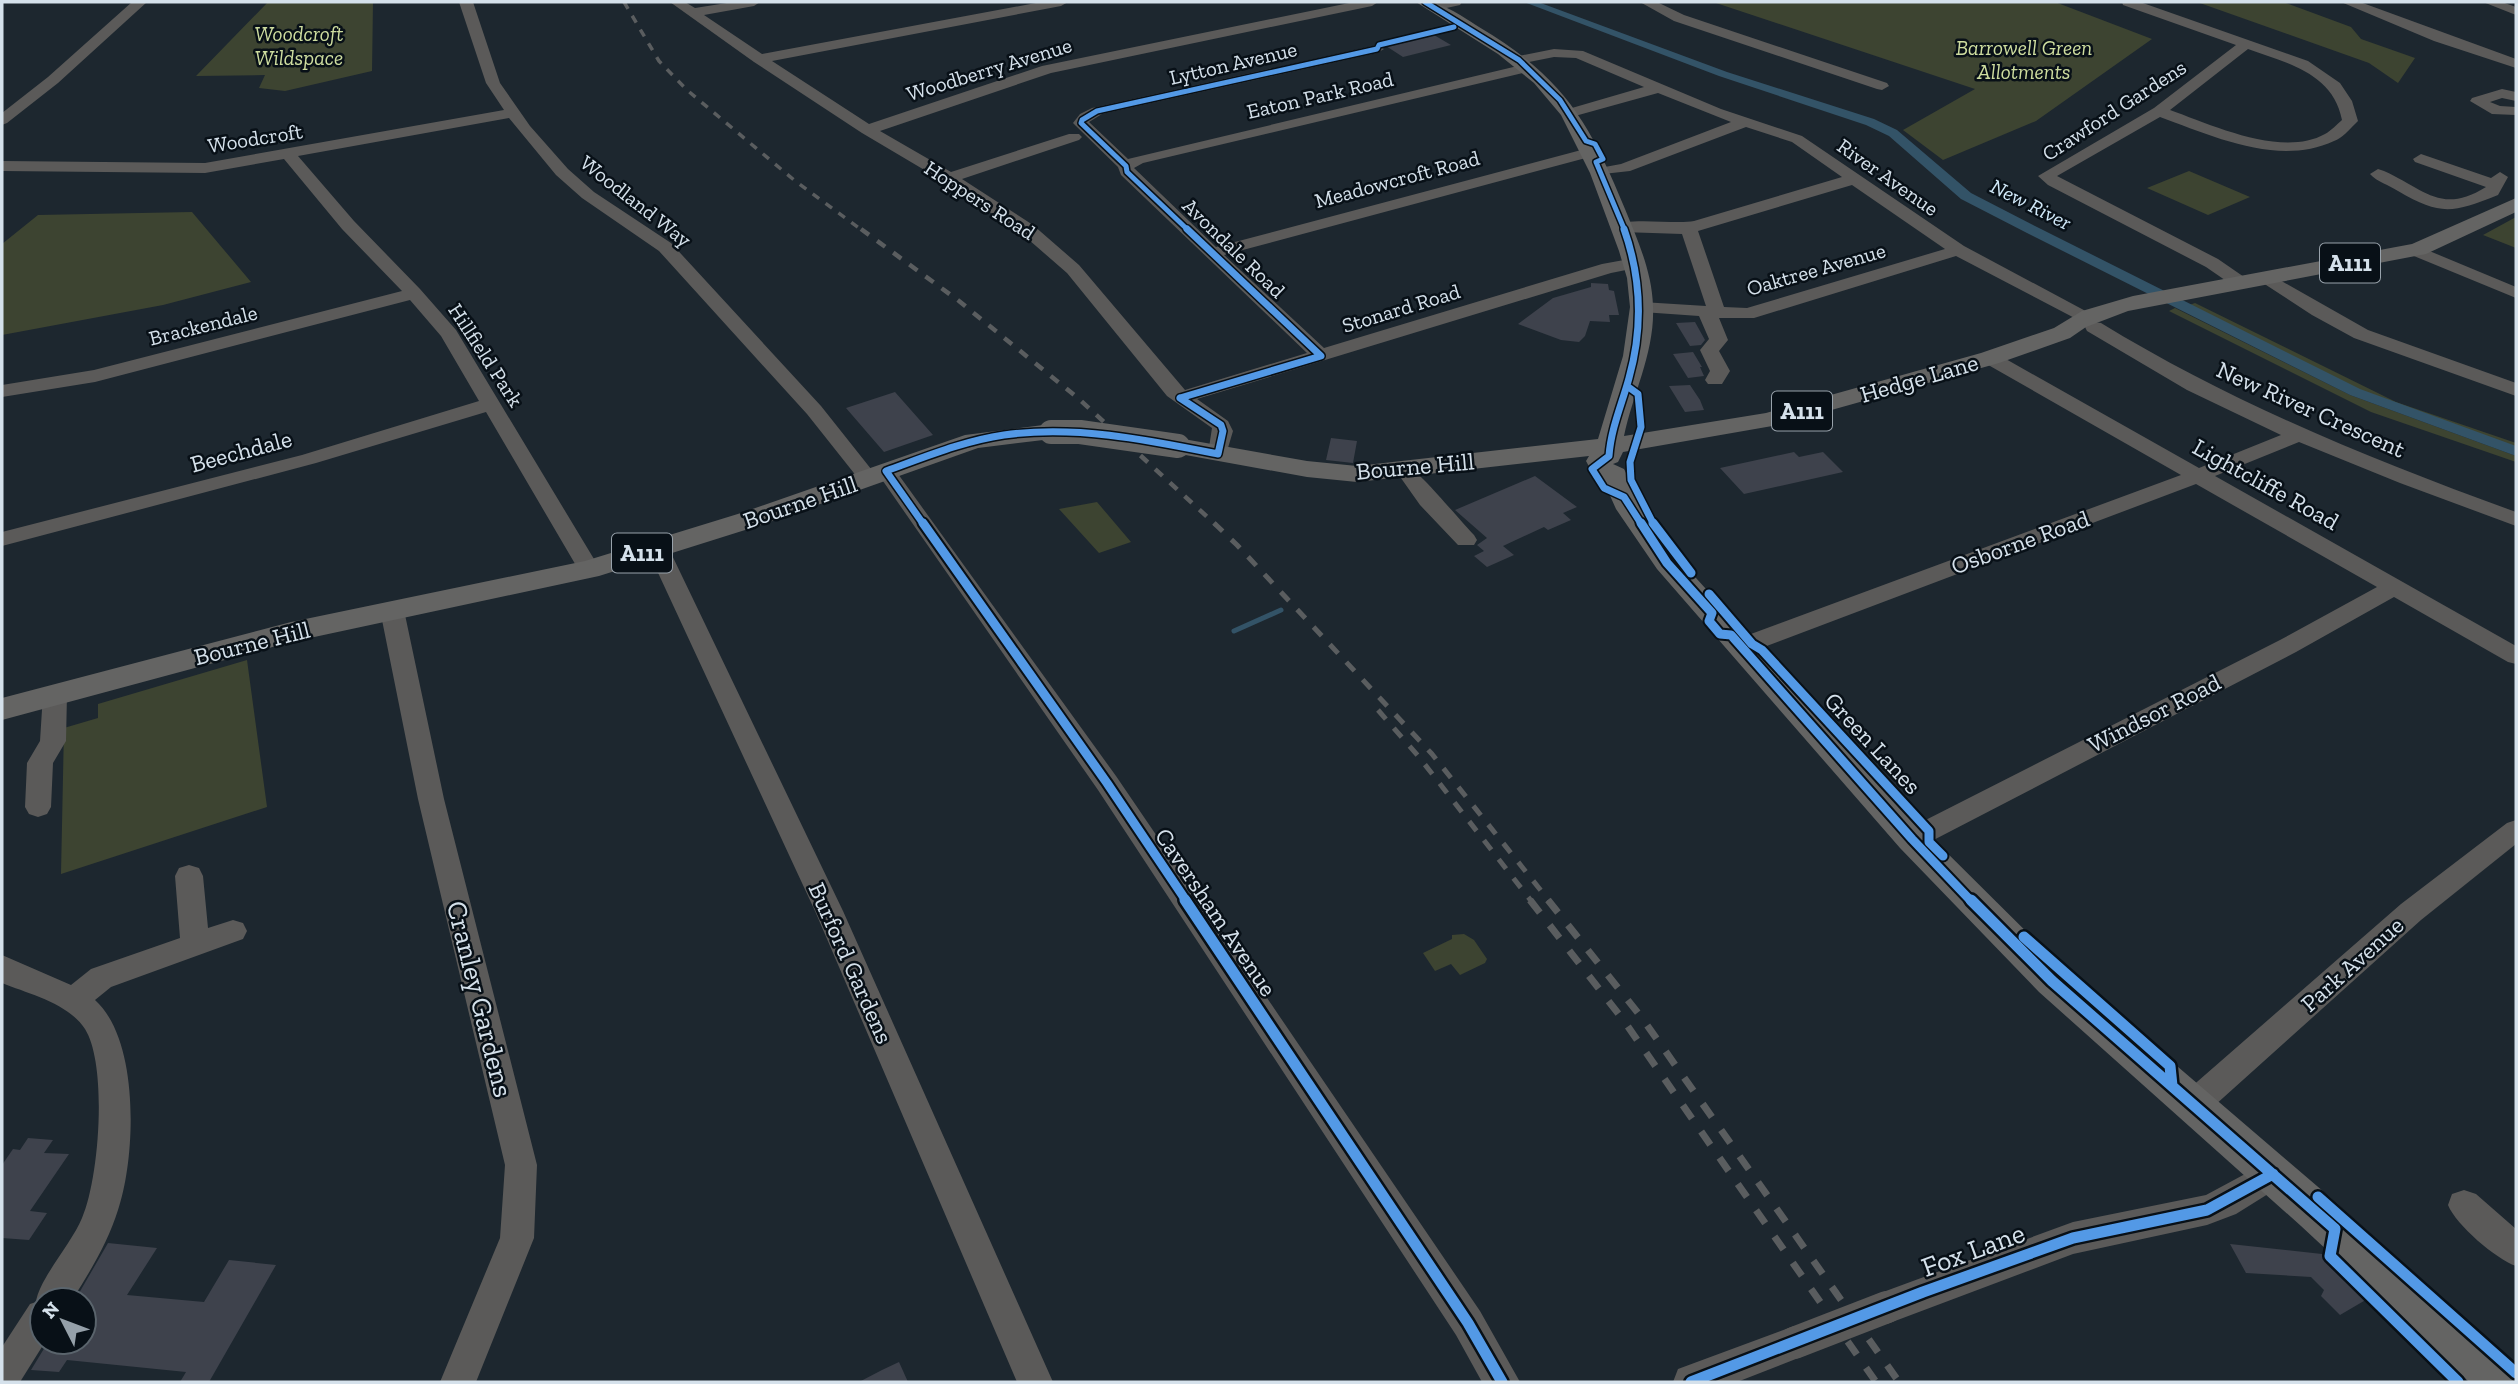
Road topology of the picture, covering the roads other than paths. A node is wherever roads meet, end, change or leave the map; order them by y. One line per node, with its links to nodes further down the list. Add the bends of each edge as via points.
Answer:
1 (140, 2): 28 (street)
2 (466, 2): 26 (street, Woodland Way, via 492,83)
3 (677, 2): 15 (street, Hoppers Road)
4 (754, 2): 15 (street)
5 (1061, 2): 12 (street)
6 (1372, 2): 30 (street, Woodberry Avenue, via 1047,69)
7 (1455, 2): 13 (street)
8 (1647, 2): 21 (street, via 1679,18)
9 (2128, 2): 16 (street)
10 (2348, 2): 20 (street)
11 (2490, 2): 14 (street)
12 (1035, 4): 18 (street)
13 (1429, 4): 19 (main road)
14 (2516, 11)
15 (692, 13): 18 (street, Hoppers Road)
16 (2245, 46): 24 (street, Crawford Gardens); 24 (street, via 2303,64 2337,86 2350,121 2343,130 2310,144 2267,146)
17 (1377, 49): 36 (street, Lytton Avenue, via 1097,111 1084,118 1082,124)
18 (759, 60): 30 (street, Hoppers Road)
19 (1522, 64): 22 (street, River Avenue, via 1572,52); 27 (main road); 36 (street, Eaton Park Road)
20 (2516, 64)
21 (1882, 86)
22 (1658, 88): 27 (street); 29 (street, River Avenue)
23 (2516, 97): 25 (street, via 2502,93 2477,101 2497,111)
24 (2159, 111): 49 (street, Crawford Gardens, via 2046,176 2212,263)
25 (2516, 111)
26 (512, 113): 32 (street, Woodcroft); 66 (street, Woodland Way, via 579,188 664,247)
27 (1570, 113): 34 (main road)
28 (2, 120)
29 (1746, 122): 34 (street, Meadowcroft Road, via 1624,168); 39 (street, River Avenue, via 1797,139)
30 (867, 130): 38 (street, Hoppers Road)
31 (1074, 137): 38 (street)
32 (289, 155): 35 (street, Woodcroft, via 190,169); 50 (street, Hillfield Park)
33 (2421, 159): 40 (street, via 2497,181 2492,192)
34 (1595, 162): 42 (main road); 46 (street, Meadowcroft Road)
35 (2, 166)
36 (1126, 166): 46 (street, Avondale Road, via 1127,172)
37 (2378, 174): 40 (street, via 2406,186 2426,203 2442,207)
38 (949, 178): 60 (street, Hoppers Road, via 1027,229 1073,269)
39 (1854, 180): 43 (street); 44 (street, River Avenue)
40 (2480, 197): 41 (street)
41 (2512, 206): 45 (main road, Hedge Lane / A111)
42 (1622, 227): 43 (street); 47 (main road)
43 (1688, 228): 53 (street, via 1696,243)
44 (1958, 250): 53 (street, Oaktree Avenue, via 1748,314); 54 (street, River Avenue)
45 (2415, 250): 48 (main road, Hedge Lane / A111); 51 (street)
46 (1215, 252): 55 (street, Avondale Road)
47 (1635, 263): 52 (main road); 55 (street, Stonard Road)
48 (2269, 279): 49 (main road, Hedge Lane / A111); 58 (street, via 2361,334)
49 (2241, 283): 54 (main road, Hedge Lane / A111, via 2161,299 2149,307)
50 (414, 293): 59 (street, Brackendale, via 95,376); 61 (street, Hillfield Park, via 449,334)
51 (2516, 293)
52 (1642, 307): 53 (street, Oaktree Avenue); 64 (main road)
53 (1712, 313): 57 (street, via 1719,340 1709,350 1720,371)
54 (2090, 323): 56 (main road, Hedge Lane / A111); 62 (street, New River Crescent, via 2174,376)
55 (1314, 358): 60 (street, Stonard Road)
56 (1990, 358): 64 (main road, Hedge Lane / A111, via 1769,420 1681,436); 67 (street, Lightcliffe Road)
57 (1715, 380)
58 (2516, 390)
59 (2, 391)
60 (1180, 398): 63 (street, Hoppers Road, via 1221,425)
61 (492, 404): 69 (street, Beechdale, via 309,459); 72 (street, Hillfield Park)
62 (2299, 435): 67 (street, Osborne Road); 68 (street, New River Crescent)
63 (1218, 454): 65 (main road, Bourne Hill / A111, via 1357,474); 66 (main road, Bourne Hill / A111, bridge, via 1080,432 1051,432 974,441)
64 (1611, 459): 65 (main road, Bourne Hill / A111); 75 (main road, Green Lanes, via 1630,509 1651,542)
65 (1406, 471): 70 (street)
66 (877, 475): 71 (main road, Bourne Hill / A111); 96 (street, Caversham Avenue, via 1107,783 1468,1323)
67 (2197, 476): 73 (street, Lightcliffe Road); 75 (street, Osborne Road)
68 (2516, 519)
69 (2, 539)
70 (1466, 540)
71 (657, 549): 72 (main road, Bourne Hill / A111); 95 (street, Burford Gardens, via 829,911)
72 (589, 569): 74 (main road, Bourne Hill / A111)
73 (2395, 587): 76 (street, Lightcliffe Road); 81 (street, Windsor Road)
74 (392, 610): 77 (main road, Bourne Hill / A111); 94 (street, Cranley Gardens, via 431,799 521,1165 517,1238)
75 (1740, 647): 81 (main road, Green Lanes)
76 (2516, 656)
77 (55, 694): 78 (main road, Bourne Hill / A111); 79 (street, via 53,741 40,763)
78 (2, 709)
79 (38, 807)
80 (2516, 830): 87 (street, Park Avenue, via 2411,912)
81 (1912, 839): 87 (main road, Green Lanes, via 2033,962)
82 (189, 876): 84 (street)
83 (233, 930): 84 (street)
84 (195, 943): 86 (street, via 101,978)
85 (2, 967): 86 (street)
86 (73, 1000): 91 (street, via 95,1021 107,1050 113,1141 102,1210)
87 (2193, 1105): 88 (main road, Green Lanes)
88 (2273, 1174): 97 (street, Fox Lane, bridge, via 2207,1210 2073,1238); 98 (main road, Green Lanes)
89 (2464, 1205): 90 (street)
90 (2516, 1250)
91 (61, 1286)
92 (28, 1338): 93 (street)
93 (2, 1378)
94 (458, 1382)
95 (1035, 1382)
96 (1502, 1382)
97 (1691, 1382)
98 (2502, 1382)

